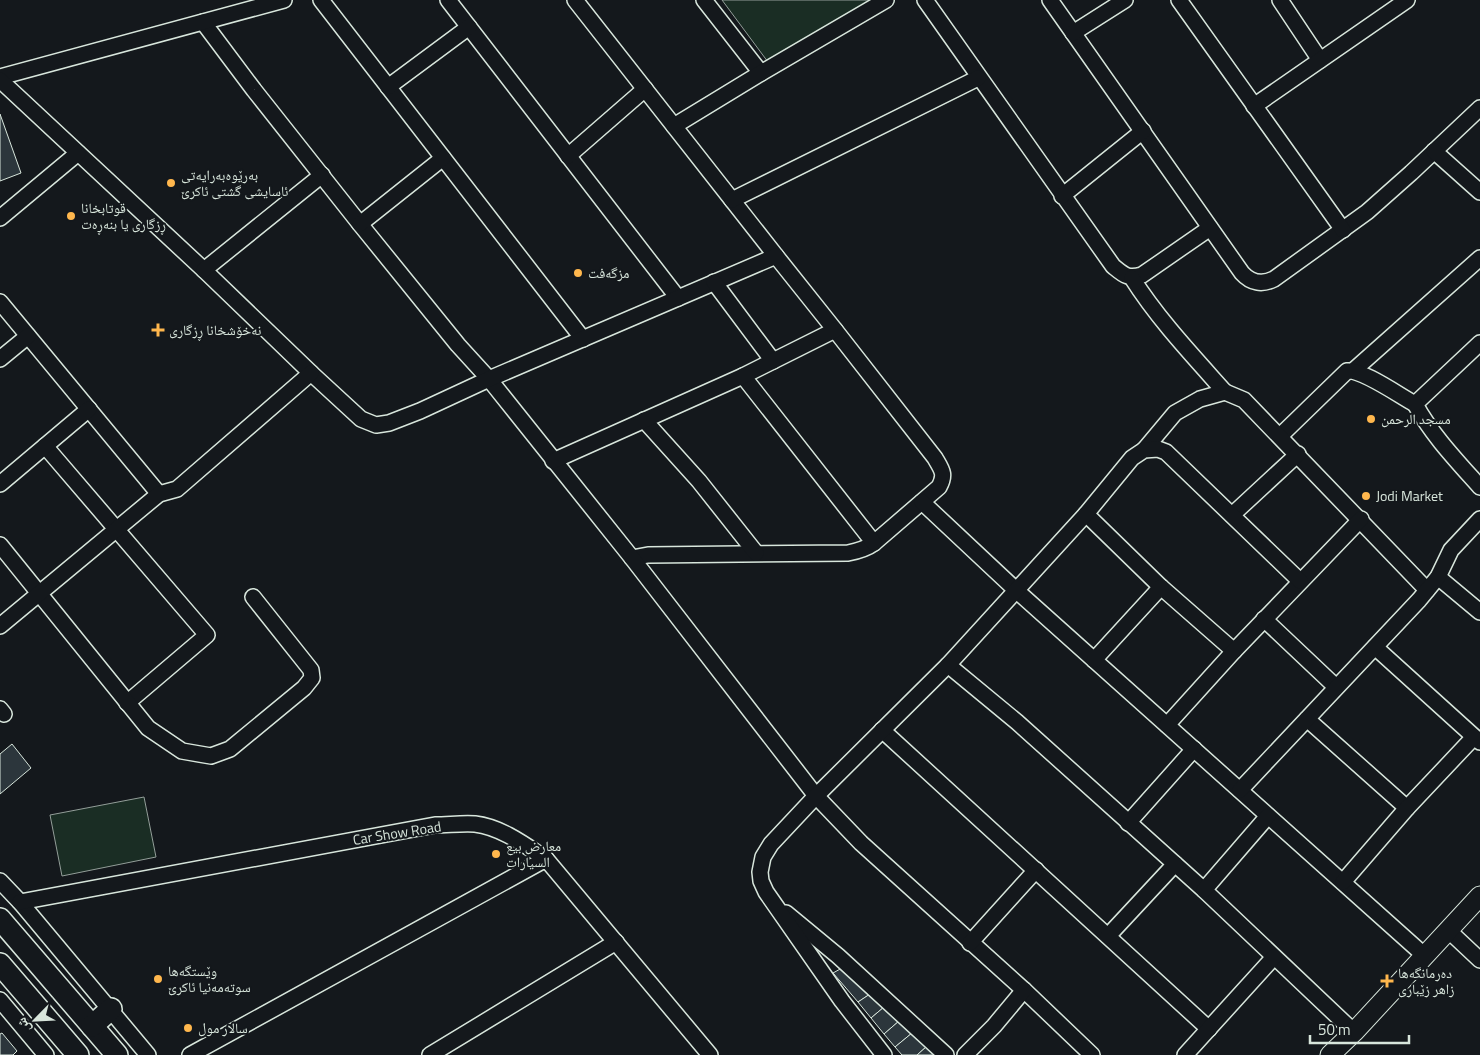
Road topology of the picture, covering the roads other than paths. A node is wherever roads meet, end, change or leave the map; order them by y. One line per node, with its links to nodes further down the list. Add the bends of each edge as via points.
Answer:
1 (284, 0): 13 (street)
2 (321, 0): 20 (street)
3 (448, 0): 14 (street)
4 (575, 0): 21 (street)
5 (704, 0): 17 (street)
6 (886, 0): 17 (street)
7 (925, 0): 18 (street)
8 (1050, 0): 15 (street)
9 (1125, 0): 15 (street)
10 (1178, 0): 22 (street)
11 (1280, 0): 16 (street)
12 (1405, 1): 16 (street)
13 (203, 22): 19 (street); 30 (street)
14 (469, 27): 20 (street); 28 (street)
15 (1073, 32): 25 (street)
16 (1320, 60): 22 (street)
17 (761, 73): 24 (street)
18 (978, 78): 32 (street); 33 (street)
19 (0, 79): 27 (street)
20 (388, 87): 29 (street)
21 (645, 89): 24 (street); 28 (street)
22 (1254, 106): 37 (street)
23 (1480, 108): 26 (street)
24 (674, 126): 33 (street)
25 (1143, 131): 32 (street); 36 (street)
26 (1434, 151): 31 (street); 37 (street)
27 (78, 153): 34 (street); 40 (street)
28 (568, 156): 43 (street)
29 (442, 158): 35 (street); 47 (street)
30 (322, 174): 35 (street); 40 (street)
31 (1480, 192)
32 (1062, 196): 41 (street, via 1113,266)
33 (732, 200): 38 (street)
34 (0, 218)
35 (360, 224): 54 (street)
36 (1210, 228): 37 (street, via 1246,277 1260,283 1274,279); 41 (street, via 1142,275)
37 (1343, 230)
38 (776, 256): 42 (street); 45 (street)
39 (1480, 258): 51 (street)
40 (204, 270): 52 (street)
41 (1132, 278): 55 (street, via 1175,335)
42 (714, 282): 43 (street); 50 (street)
43 (678, 298): 47 (street)
44 (0, 302): 46 (street)
45 (835, 330): 50 (street); 67 (street, via 942,471 944,479 939,487)
46 (28, 336): 49 (street); 57 (street)
47 (582, 339): 54 (street)
48 (1480, 342): 56 (street)
49 (0, 359)
50 (773, 361): 53 (street)
51 (1354, 370): 56 (street); 59 (street, via 1341,376)
52 (311, 373): 54 (street, via 361,419 376,425 420,411); 66 (street, via 177,489)
53 (743, 376): 58 (street); 74 (street)
54 (489, 379): 63 (street)
55 (1225, 392): 59 (street, via 1244,400); 61 (street, via 1200,399 1175,413)
56 (1415, 404): 65 (street, via 1441,444)
57 (89, 409): 60 (street); 66 (street)
58 (644, 420): 63 (street); 75 (street, via 699,481)
59 (1280, 436): 62 (street)
60 (46, 446): 64 (street); 72 (street)
61 (1144, 450): 68 (street, via 1132,458); 69 (street, via 1158,448 1166,452)
62 (1298, 454): 69 (street); 71 (street)
63 (553, 461): 76 (street)
64 (0, 484)
65 (1480, 487)
66 (159, 494): 72 (street)
67 (922, 502): 74 (street); 81 (street)
68 (1086, 514): 79 (street); 81 (street)
69 (1232, 515): 78 (street)
70 (1480, 518): 77 (street, via 1451,550)
71 (1360, 519): 78 (street); 80 (street)
72 (116, 529): 82 (street); 92 (street, via 207,635)
73 (0, 544): 82 (street)
74 (874, 544): 75 (street, via 848,553)
75 (756, 554): 76 (street, via 648,554)
76 (632, 558): 99 (street)
77 (1438, 577): 80 (street); 84 (street)
78 (1300, 581): 85 (street)
79 (1161, 587): 88 (street); 89 (street)
80 (1427, 590): 87 (street)
81 (1017, 591): 89 (street); 90 (street)
82 (39, 593): 86 (street); 92 (street)
83 (252, 597): 92 (street, via 311,670 312,678 304,688 230,749 211,756 182,751 148,728)
84 (1480, 612)
85 (1264, 620): 88 (street); 91 (street)
86 (0, 626)
87 (1375, 647): 91 (street); 96 (street)
88 (1234, 651): 94 (street)
89 (1094, 660): 94 (street)
90 (948, 665): 95 (street); 102 (street, via 1017,722)
91 (1336, 688): 93 (street)
92 (127, 702)
93 (1307, 719): 98 (street); 100 (street)
94 (1167, 725): 97 (street)
95 (882, 730): 99 (street); 105 (street)
96 (1477, 739): 100 (street)
97 (1194, 749): 98 (street); 102 (street)
98 (1240, 790): 101 (street)
99 (816, 796): 110 (street, via 763,857 761,881); 116 (street)
100 (1407, 808): 107 (street)
101 (1268, 816): 107 (street); 108 (street)
102 (1128, 823): 104 (street)
103 (546, 859): 111 (street, Car Show Road, via 499,831 476,824 435,825); 115 (street, Car Show Road); 131 (street)
104 (1175, 864): 108 (street); 114 (street)
105 (1036, 870): 114 (street); 116 (street)
106 (0, 881): 111 (street)
107 (1343, 882): 117 (street)
108 (1204, 890): 118 (street)
109 (1480, 896): 113 (main road)
110 (771, 900): 134 (street); 135 (street, via 838,956)
111 (20, 902): 123 (street)
112 (0, 919): 124 (highway)
113 (1448, 930): 117 (main road); 119 (street)
114 (1108, 936): 125 (street)
115 (616, 942): 132 (street); 133 (street, Car Show Road)
116 (970, 943): 121 (street)
117 (1425, 956): 126 (main road)
118 (1274, 957): 125 (street); 126 (street)
119 (1480, 960)
120 (0, 964): 128 (highway)
121 (1024, 990): 136 (street); 137 (street)
122 (0, 1000): 127 (street)
123 (111, 1009): 124 (highway); 130 (street)
124 (92, 1026): 129 (highway)
125 (1209, 1029): 138 (street)
126 (1354, 1032): 139 (main road)
127 (46, 1055)
128 (78, 1055)
129 (117, 1055)
130 (148, 1055)
131 (190, 1055)
132 (430, 1055)
133 (708, 1055)
134 (884, 1055)
135 (946, 1055)
136 (965, 1055)
137 (1092, 1055)
138 (1185, 1055)
139 (1330, 1055)

